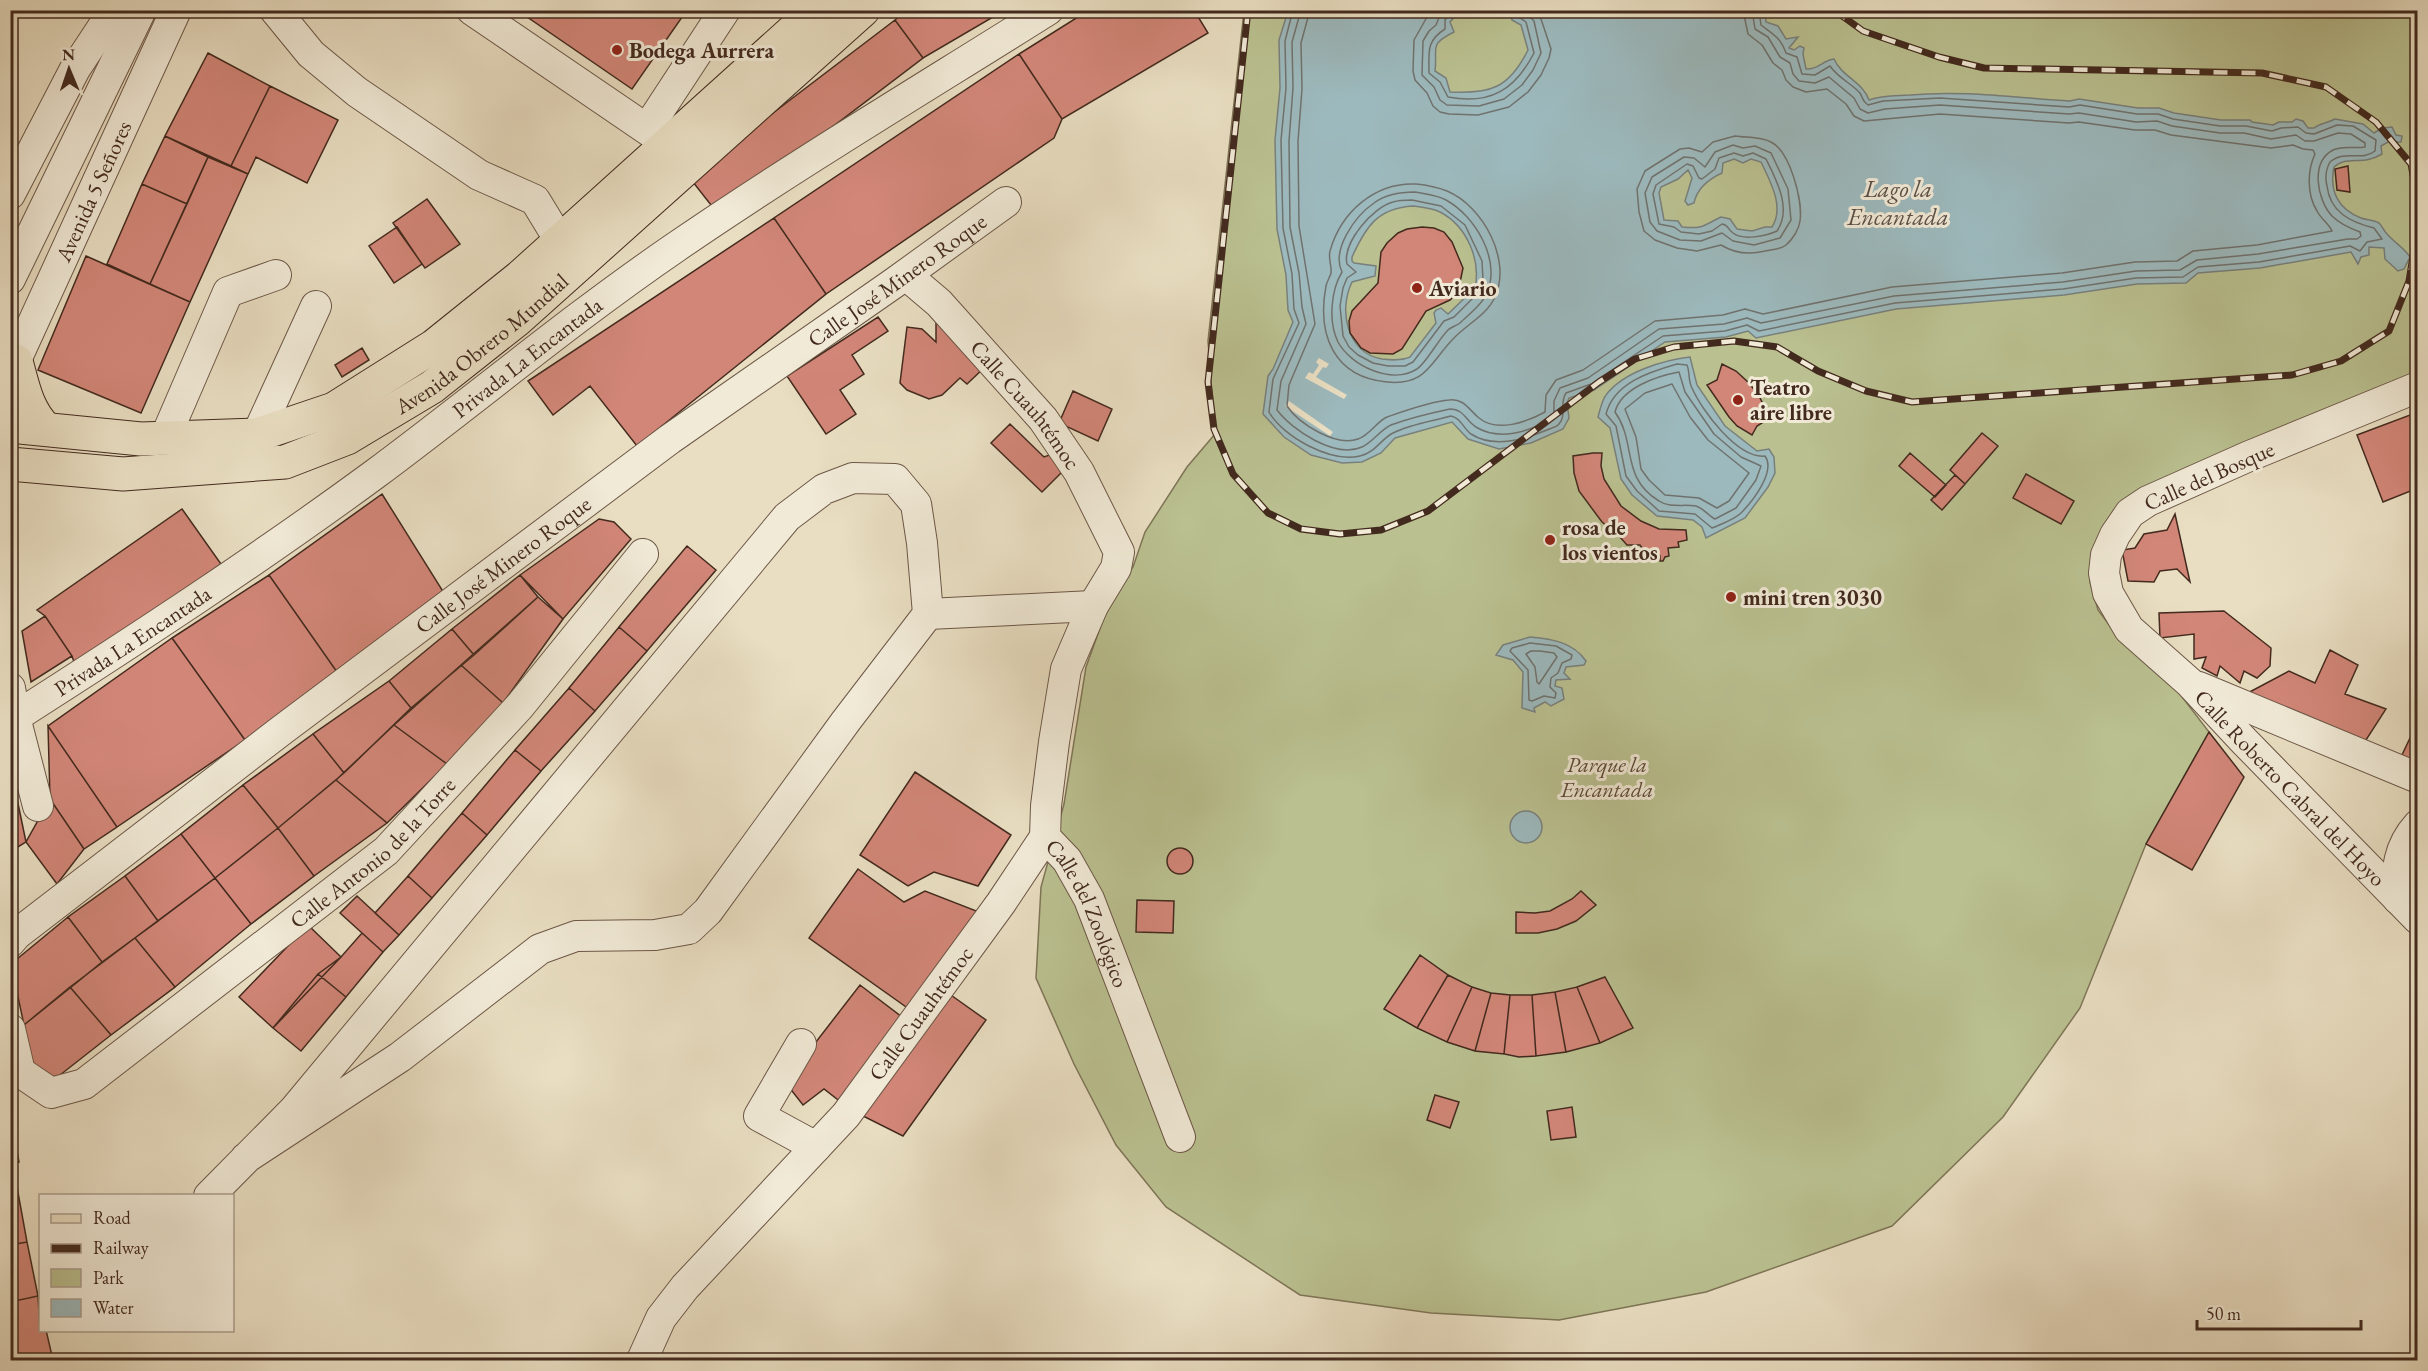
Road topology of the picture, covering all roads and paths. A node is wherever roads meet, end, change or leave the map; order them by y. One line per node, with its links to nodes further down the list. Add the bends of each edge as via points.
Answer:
1 (114, 10): 11 (street, via 75,69)
2 (141, 10): 16 (street, Avenida 5 Señores)
3 (176, 10): 18 (street, Avenida 5 Señores)
4 (275, 10): 13 (street, via 311,54 357,92 479,176 535,200)
5 (472, 10): 10 (street)
6 (725, 10): 10 (street)
7 (816, 10): 10 (main road, Avenida Obrero Mundial)
8 (863, 10): 13 (main road, Avenida Obrero Mundial)
9 (1048, 10): 30 (street, Privada La Encantada, via 676,247 375,474 151,628)
10 (657, 136): 13 (main road, Avenida Obrero Mundial)
11 (10, 194)
12 (1006, 202): 15 (street, Calle José Minero Roque)
13 (570, 253): 22 (main road, Avenida Obrero Mundial, via 520,277 434,346 334,408); 24 (main road, Avenida Obrero Mundial, via 518,319 432,387 347,438 285,462 123,474)
14 (276, 275): 23 (street, via 228,291)
15 (906, 275): 25 (street, Calle Cuauhtémoc, via 939,303 1043,419 1079,472); 37 (street, Calle José Minero Roque, via 670,439 282,729)
16 (10, 279)
17 (316, 306): 22 (street)
18 (13, 367): 21 (main road, via 27,404)
19 (2418, 387): 29 (street, Calle del Bosque, via 2183,484 2130,513 2106,555 2108,593 2129,629)
20 (10, 426): 21 (main road, Avenida Obrero Mundial)
21 (46, 429): 23 (main road, Avenida Obrero Mundial)
22 (258, 435): 23 (main road, Avenida Obrero Mundial)
23 (165, 438)
24 (10, 464)
25 (1119, 552): 27 (street, Calle del Zoológico, via 1116,568)
26 (643, 554): 38 (street, Calle Antonio de la Torre, via 519,707 386,851 84,1084 51,1093 20,1072)
27 (1093, 606): 28 (street); 35 (street, Calle del Zoológico, via 1066,669)
28 (928, 614): 42 (street, via 708,911 689,929 655,935 576,936 540,949 400,1057); 42 (street, via 916,504 895,479 853,478 824,489 787,517 294,1110)
29 (2190, 683): 32 (street); 36 (street, Calle Roberto Cabral del Hoyo)
30 (13, 703): 31 (street)
31 (17, 752): 33 (street)
32 (2418, 778)
33 (38, 806)
34 (2418, 825): 36 (street, via 2399,857 2397,874)
35 (1045, 837): 40 (street, Calle del Zoológico, via 1067,860 1089,899); 41 (street, Calle Cuauhtémoc, via 946,980 846,1115)
36 (2408, 909)
37 (10, 942)
38 (10, 1029)
39 (801, 1044): 41 (street, via 759,1116)
40 (1179, 1137)
41 (816, 1147): 44 (street, Calle Cuauhtémoc, via 679,1295 661,1318)
42 (246, 1158): 43 (street)
43 (211, 1194)
44 (642, 1360)

